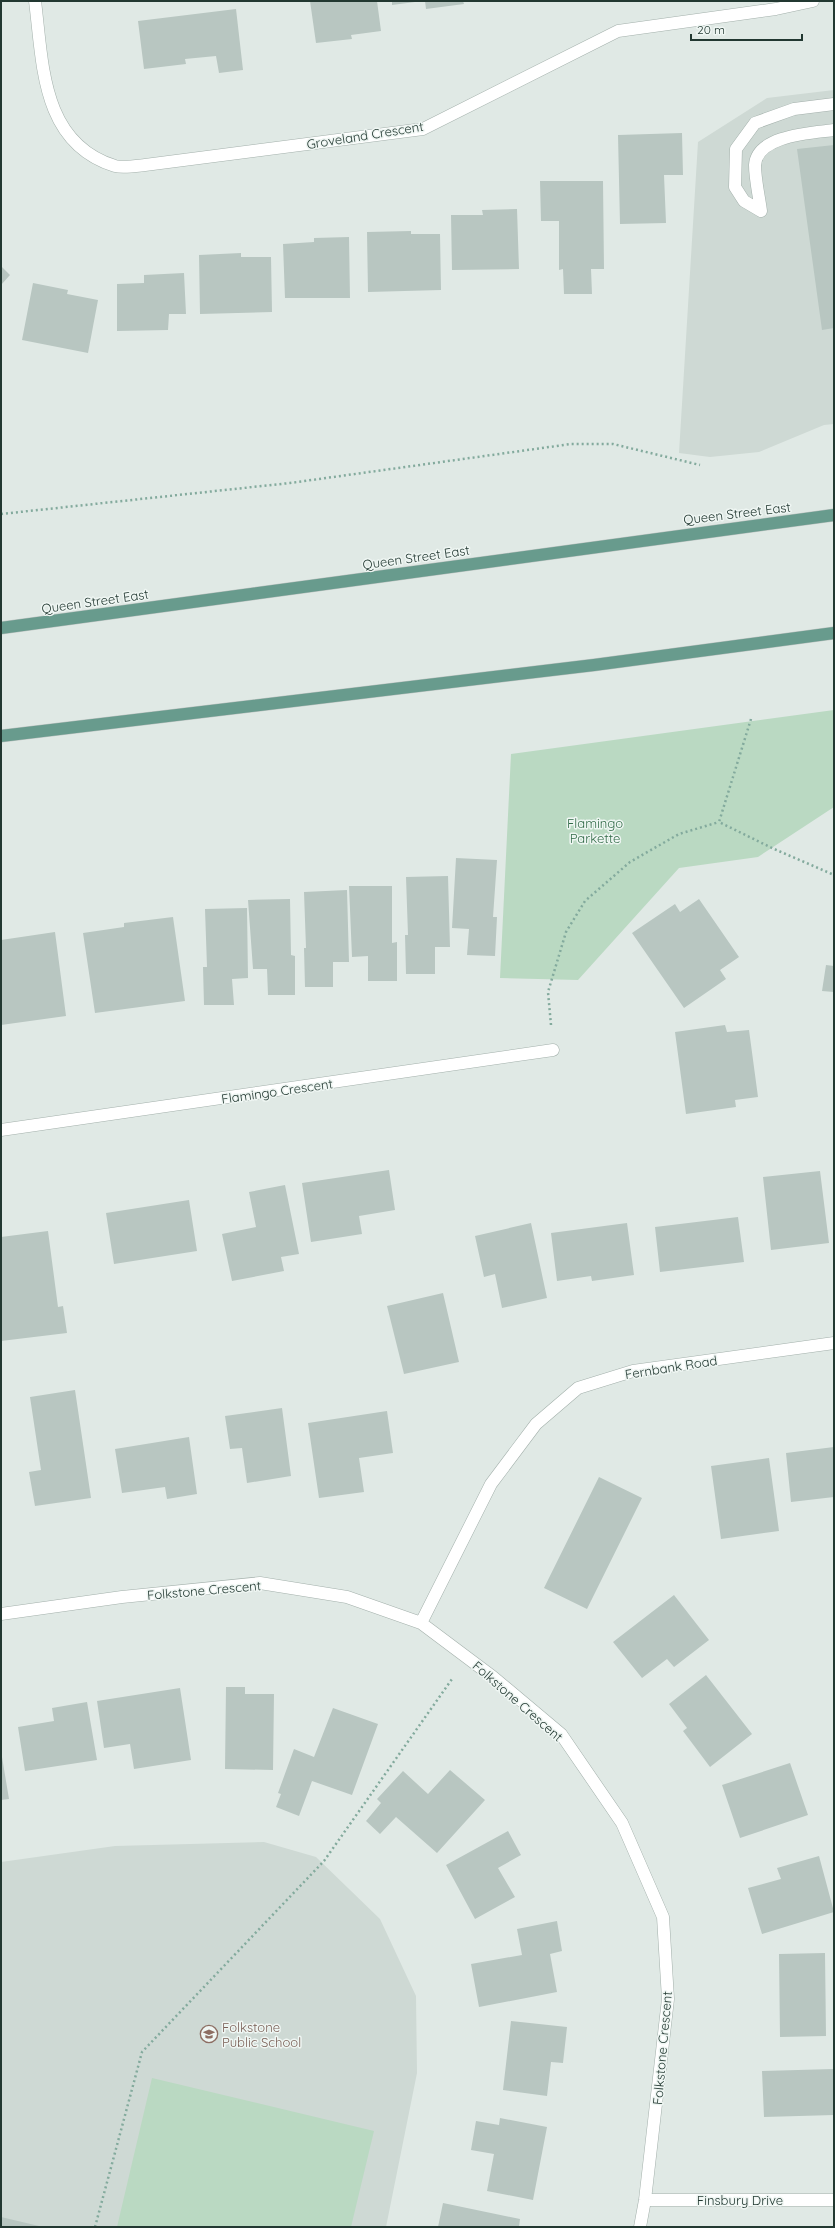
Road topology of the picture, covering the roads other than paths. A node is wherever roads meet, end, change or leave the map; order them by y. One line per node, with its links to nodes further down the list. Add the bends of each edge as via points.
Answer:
1 (35, 1): 2 (street, Groveland Crescent, via 47,93 62,128 85,151 116,166 145,165 423,129 618,31 776,9)
2 (813, 1)
3 (834, 104): 4 (street, via 794,109 755,123 736,149 735,187 744,201 761,211 755,163 765,145 786,137)
4 (834, 130)
5 (834, 514): 6 (main road, Queen Street East)
6 (1, 628)
7 (834, 633): 8 (main road, via 586,666)
8 (1, 736)
9 (553, 1050): 10 (street, Flamingo Crescent)
10 (1, 1130)
11 (834, 1343): 13 (street, Fernbank Road, via 633,1371 578,1388 536,1424 491,1484)
12 (1, 1614): 13 (street, Folkstone Crescent, via 122,1597 260,1583 346,1597)
13 (422, 1623): 14 (street, Folkstone Crescent, via 493,1676 562,1734 622,1824 663,1917 668,1999)
14 (645, 2200): 15 (street, Finsbury Drive); 16 (street, Folkstone Crescent)
15 (834, 2200)
16 (640, 2227)

